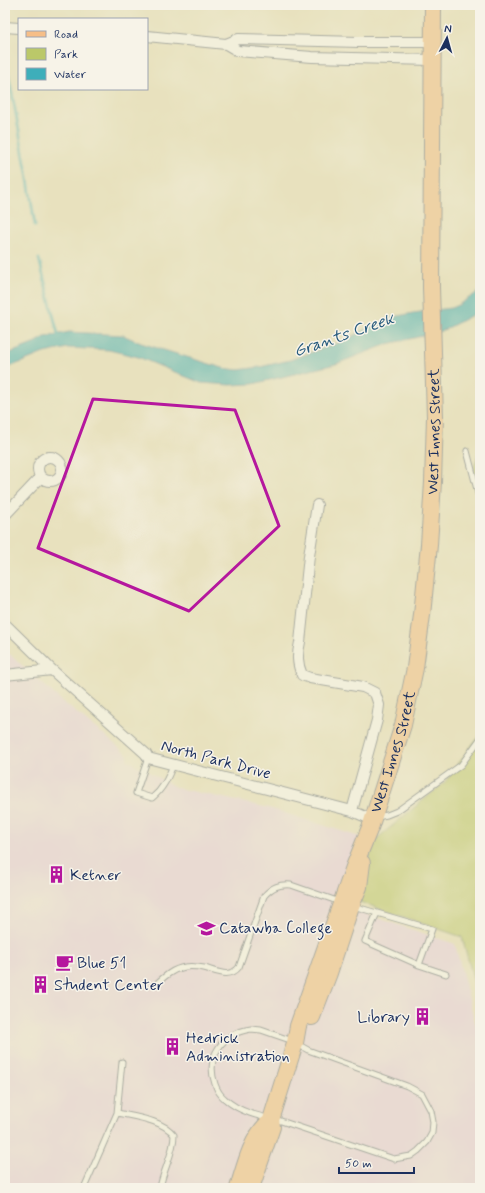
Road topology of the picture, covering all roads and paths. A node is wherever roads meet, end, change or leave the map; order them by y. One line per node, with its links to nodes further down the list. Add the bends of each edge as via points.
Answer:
1 (432, 5): 6 (main road, West Innes Street)
2 (5, 27): 3 (street)
3 (18, 28)
4 (148, 36): 7 (street)
5 (360, 42): 6 (street); 7 (street, via 238,39); 8 (street)
6 (432, 42): 9 (main road, West Innes Street)
7 (226, 44): 8 (street, via 238,51)
8 (360, 59): 9 (street)
9 (432, 60): 22 (main road, West Innes Street, via 431,287 435,417 429,545 415,668 403,725)
10 (467, 451): 12 (lane)
11 (41, 477): 14 (street)
12 (480, 501)
13 (317, 504): 21 (street, via 297,655 298,665 302,675 310,678 363,687 375,693 379,706)
14 (5, 515)
15 (5, 624): 16 (street, North Park Drive)
16 (52, 670): 17 (street); 19 (street, North Park Drive)
17 (5, 675)
18 (480, 739): 22 (lane, via 461,765 397,811)
19 (148, 758): 20 (street, North Park Drive); 20 (lane, via 136,793 152,798 160,791)
20 (173, 765): 21 (street, North Park Drive)
21 (352, 811): 22 (street, North Park Drive)
22 (373, 819): 23 (main road, West Innes Street, via 362,850 360,887)
23 (346, 905): 24 (lane); 27 (lane, via 291,884 276,886 264,896 235,972 223,974 202,967 186,967 168,973); 28 (main road, West Innes Street, via 329,973 308,1029)
24 (377, 913): 25 (lane, via 365,941); 25 (lane, via 432,929)
25 (420, 965): 26 (lane)
26 (446, 974)
27 (156, 984)
28 (295, 1043): 31 (main road, West Innes Street); 31 (lane, via 261,1030 242,1030 222,1043 212,1063 214,1080 223,1098 254,1115); 31 (lane, via 422,1094 434,1122 432,1133 427,1142 411,1156 394,1159 281,1121)
29 (122, 1062): 30 (lane)
30 (117, 1112): 32 (lane); 33 (lane, via 146,1119 170,1129 174,1135)
31 (271, 1120): 34 (main road, West Innes Street, via 261,1131 250,1152); 35 (main road, West Innes Street, via 272,1127)
32 (84, 1188)
33 (160, 1188)
34 (238, 1188)
35 (251, 1188)

